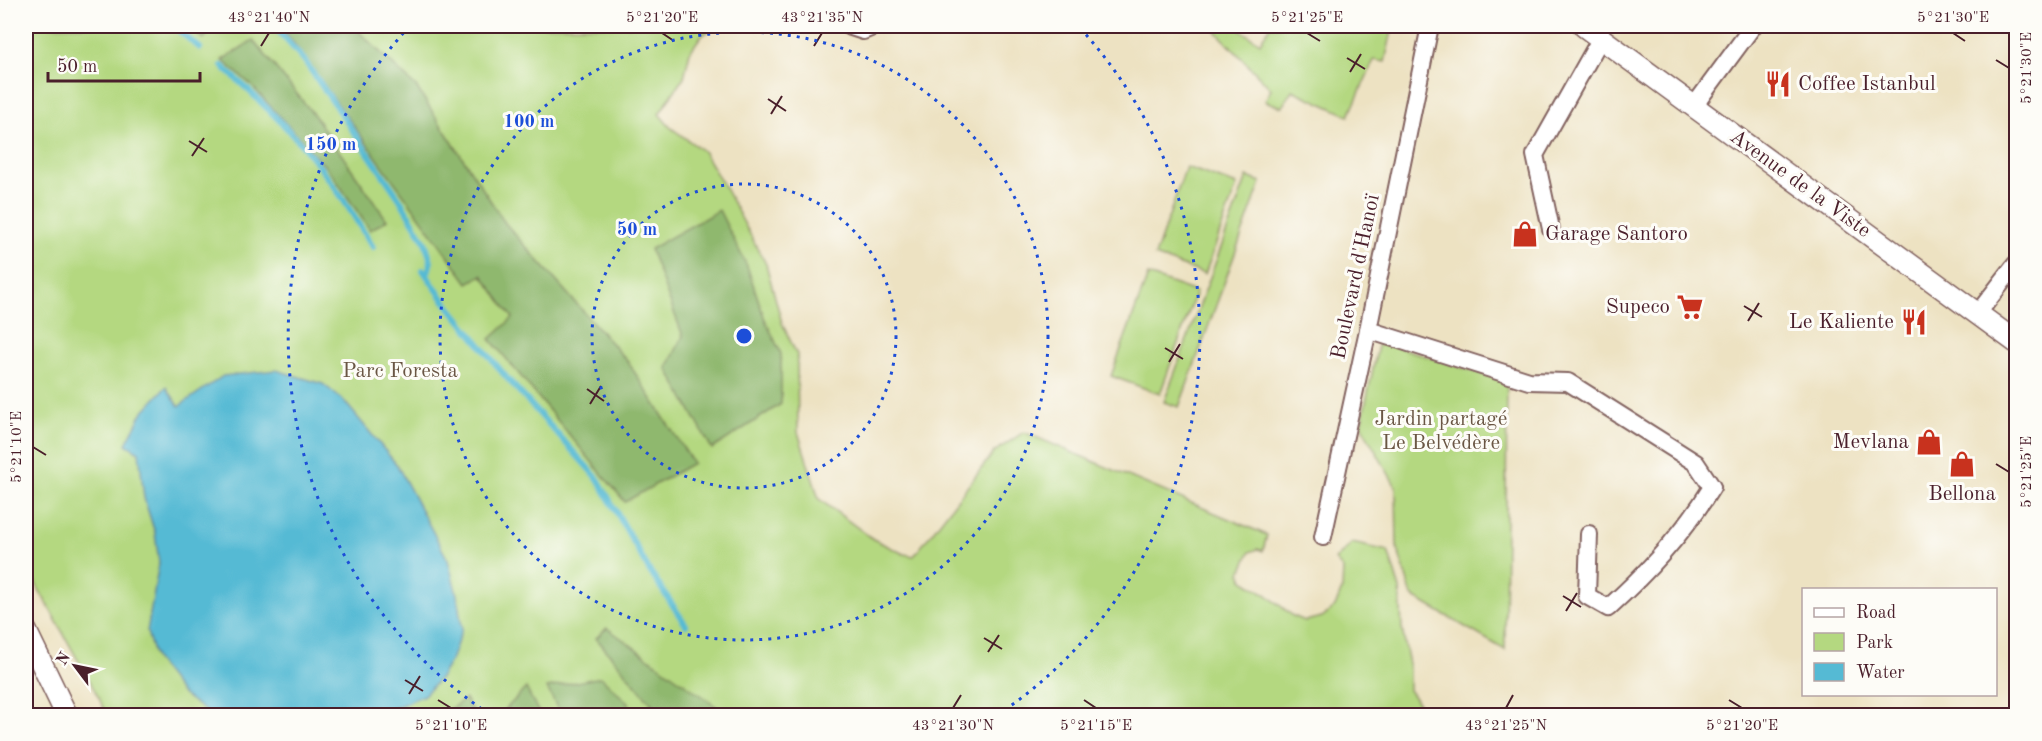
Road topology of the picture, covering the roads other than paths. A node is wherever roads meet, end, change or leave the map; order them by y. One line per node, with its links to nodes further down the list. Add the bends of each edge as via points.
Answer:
1 (848, 26): 2 (street, via 863,30)
2 (874, 26)
3 (1430, 26): 10 (street, Boulevard d'Hanoï)
4 (1753, 26): 6 (street)
5 (1593, 32): 6 (street, Avenue de la Viste); 7 (street, via 1535,155)
6 (1694, 106): 9 (street, Avenue de la Viste)
7 (1551, 229)
8 (2016, 264): 9 (street)
9 (1978, 313): 11 (street, Avenue de la Viste)
10 (1368, 330): 12 (street, via 1529,381 1568,382 1696,464 1712,487 1693,519 1608,608 1587,596); 13 (street, Boulevard d'Hanoï)
11 (2016, 342)
12 (1589, 534)
13 (1323, 537)
14 (26, 631): 16 (street)
15 (26, 651): 16 (street)
16 (49, 680): 17 (street)
17 (67, 716)

